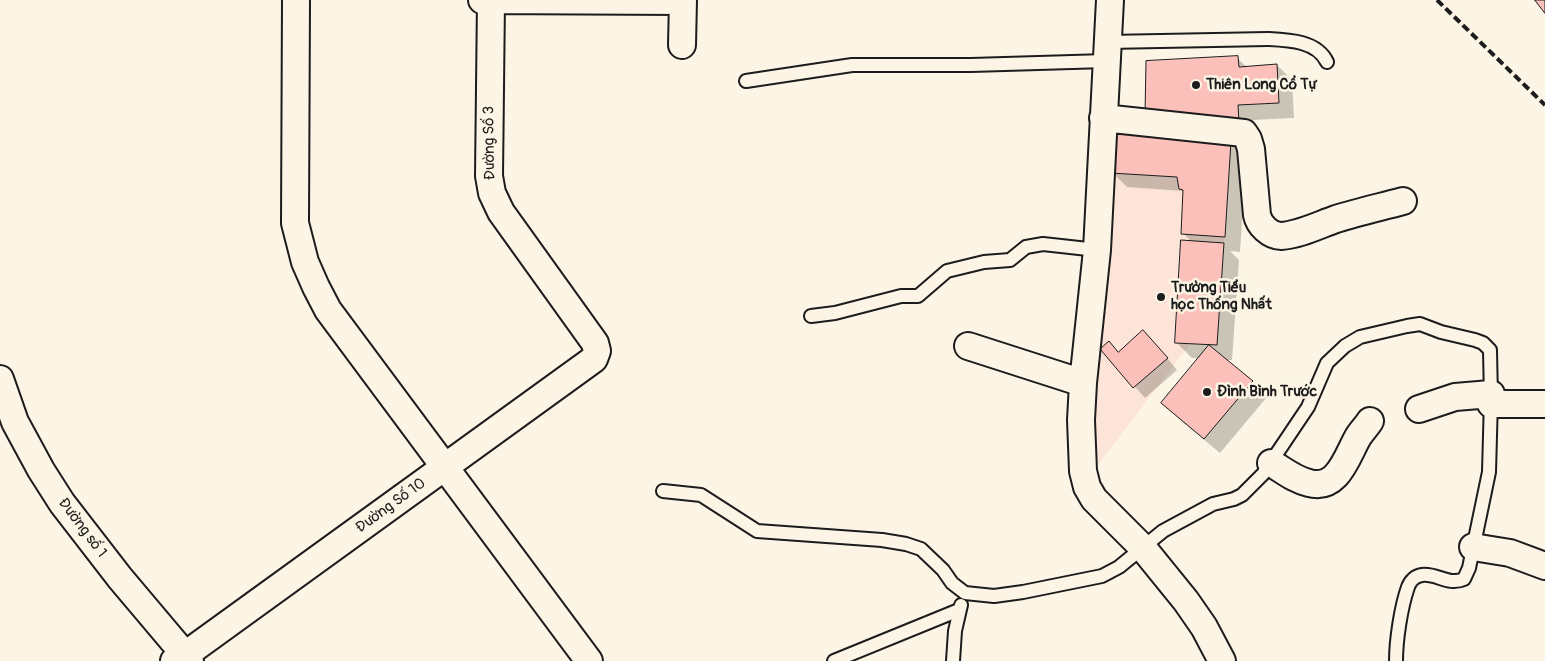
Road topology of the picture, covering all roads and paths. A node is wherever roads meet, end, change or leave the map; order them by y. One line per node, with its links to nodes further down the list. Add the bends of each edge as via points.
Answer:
1 (296, 0): 23 (street, via 295,223 305,262 328,310)
2 (482, 0): 3 (street)
3 (491, 0): 5 (street); 14 (street, Đường Số 3, via 489,176 492,193 501,212)
4 (1110, 0): 7 (street)
5 (683, 1): 6 (street)
6 (682, 44)
7 (1106, 52): 8 (lane, via 1268,38 1304,44 1317,50); 9 (lane, via 971,65 852,64); 10 (street)
8 (1327, 62)
9 (746, 81)
10 (1103, 118): 11 (street, via 1244,133 1251,149 1258,220 1271,234 1296,233); 12 (street)
11 (1403, 201)
12 (1097, 250): 13 (lane, via 1043,244 1026,247 1010,260 984,262 947,271 918,296 901,296); 17 (street)
13 (811, 316)
14 (596, 343): 23 (street, Đường Số 10, via 594,359)
15 (968, 346): 17 (street)
16 (0, 379): 30 (street, Đường số 1, via 14,422 62,503)
17 (1083, 383): 26 (street, via 1081,450 1087,487 1105,511)
18 (1491, 399): 19 (street); 20 (street, via 1454,397); 22 (lane, via 1490,350 1483,343 1420,324 1360,337 1327,363 1308,407); 25 (lane, via 1489,472)
19 (1545, 404)
20 (1419, 409)
21 (1370, 421): 22 (street, via 1343,467 1329,481 1309,484)
22 (1271, 463): 26 (lane, via 1242,495 1213,504 1171,526)
23 (445, 467): 30 (street, Đường Số 10); 31 (street)
24 (663, 491): 28 (lane, via 701,495 757,531 882,540 921,549)
25 (1473, 547): 27 (street, via 1510,553); 35 (lane, via 1464,579 1452,582 1422,575 1414,578 1408,586)
26 (1143, 548): 28 (lane, via 1102,576 994,596); 34 (street, via 1204,627)
27 (1545, 566)
28 (965, 594): 29 (lane)
29 (959, 610): 32 (lane); 33 (lane)
30 (183, 659)
31 (589, 661)
32 (834, 661)
33 (953, 661)
34 (1222, 661)
35 (1396, 661)

